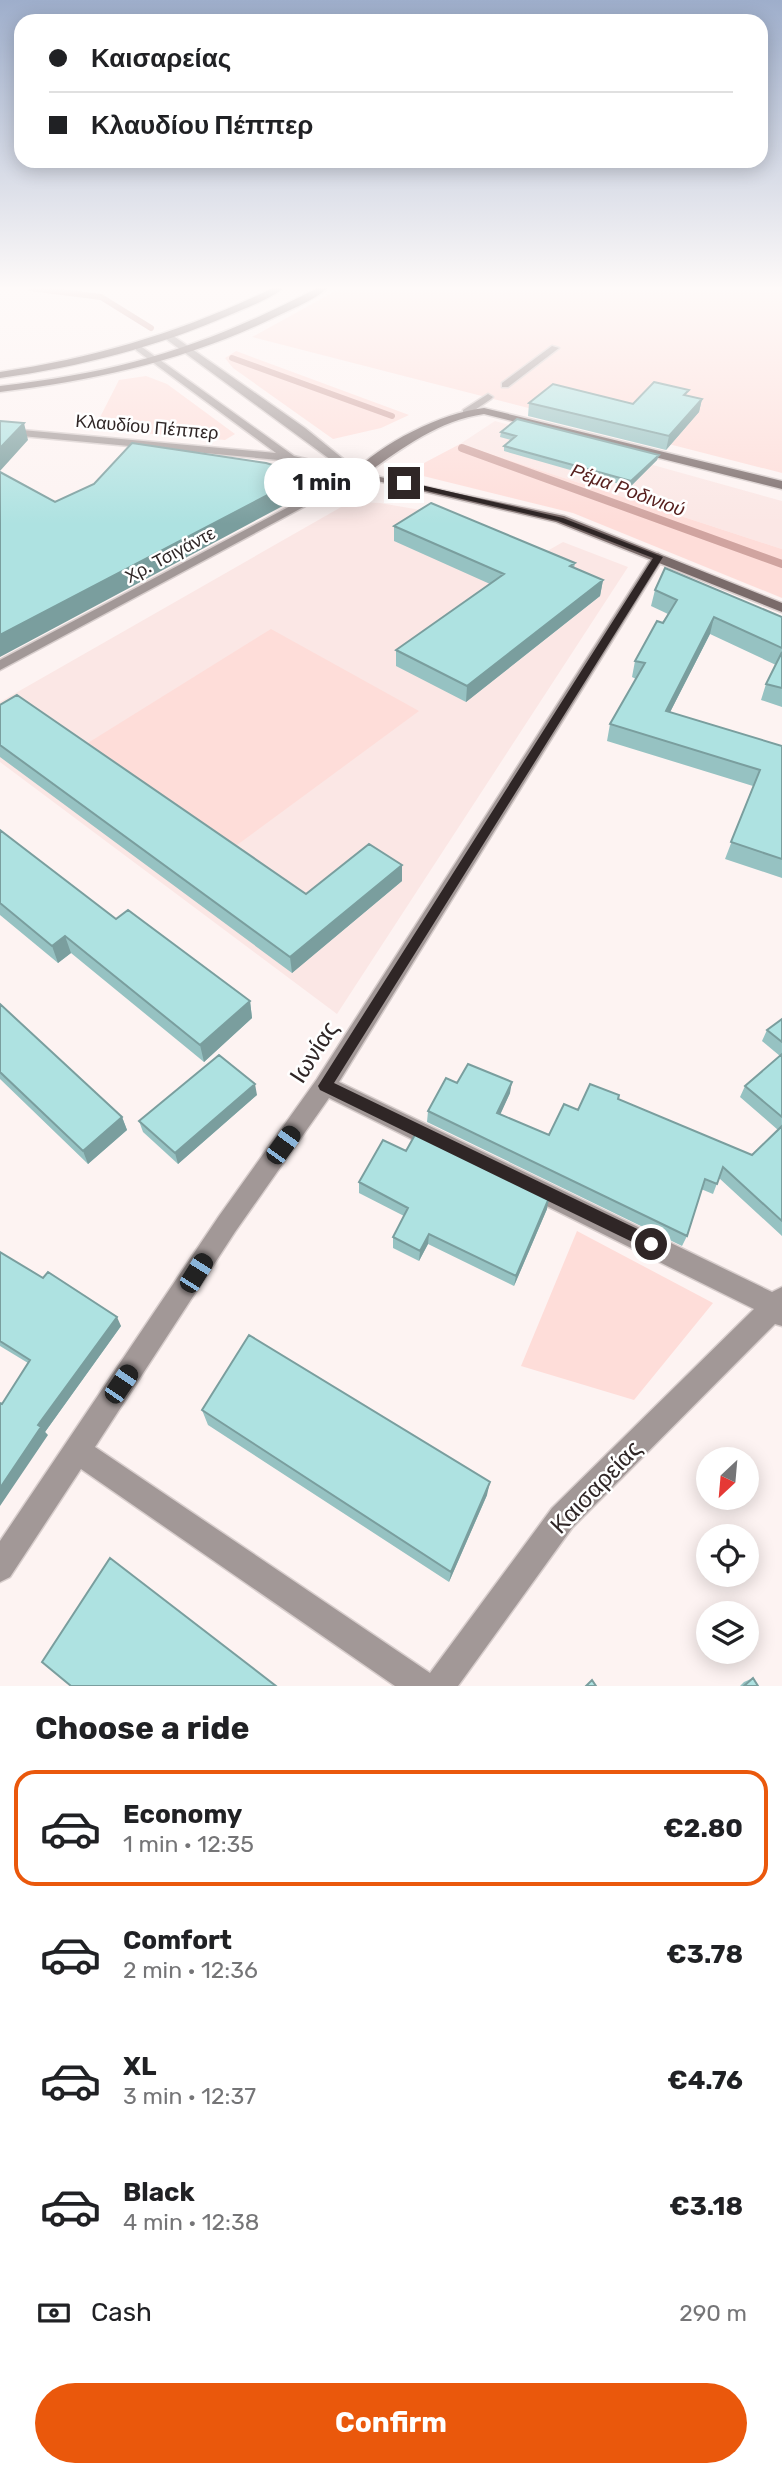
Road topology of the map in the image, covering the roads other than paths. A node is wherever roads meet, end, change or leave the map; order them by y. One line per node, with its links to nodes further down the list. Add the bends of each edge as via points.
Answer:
1 (55, 367): 6 (main road)
2 (138, 367): 8 (main road)
3 (165, 367): 12 (street)
4 (211, 367): 13 (street)
5 (530, 367): 7 (lane)
6 (0, 375)
7 (505, 385)
8 (0, 389)
9 (488, 397): 10 (lane)
10 (466, 412): 13 (main road, via 388,452); 14 (main road, via 505,414)
11 (0, 431): 12 (street, Κλαυδίου Πέππερ)
12 (290, 458): 13 (street)
13 (357, 475): 15 (main road, via 561,519); 17 (street, Χρ. Τσιγάντε)
14 (782, 485)
15 (658, 557): 16 (main road); 18 (street, Ιωνίας)
16 (782, 608)
17 (0, 666)
18 (325, 1086): 19 (street, Καισαρείας); 20 (street, Ιωνίας)
19 (780, 1307): 23 (street, Καισαρείας, via 562,1518)
20 (76, 1450): 21 (street, Ιωνίας); 22 (street)
21 (0, 1567)
22 (422, 1686)
23 (439, 1686)

